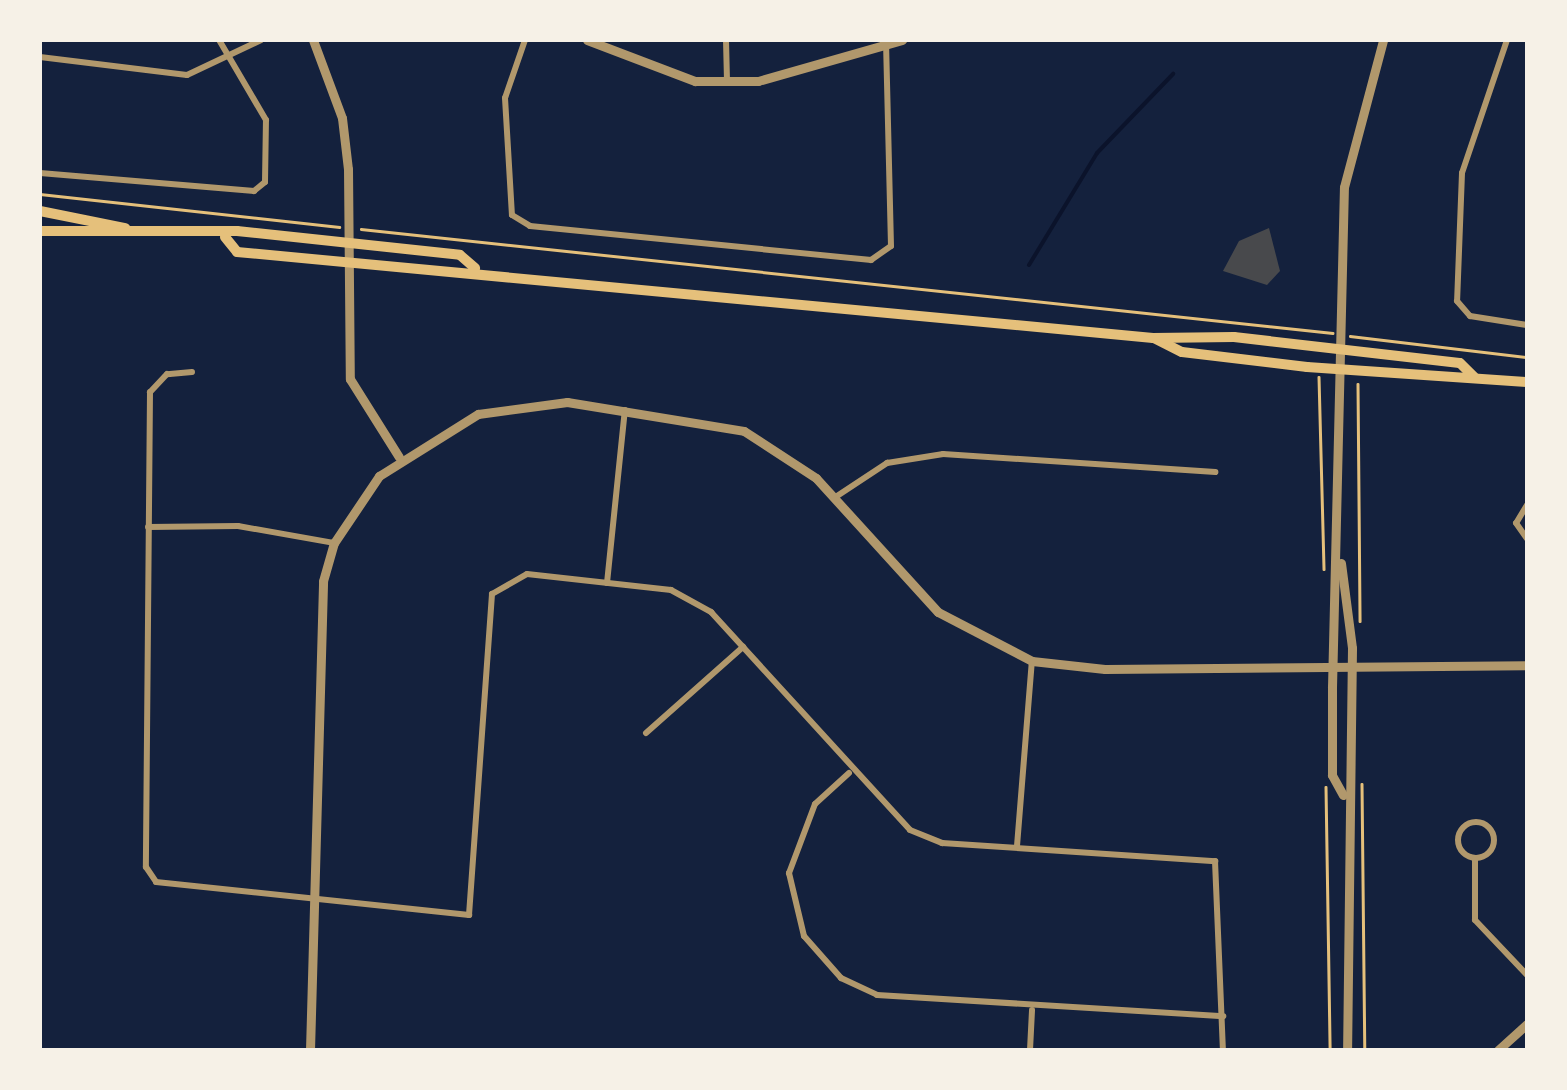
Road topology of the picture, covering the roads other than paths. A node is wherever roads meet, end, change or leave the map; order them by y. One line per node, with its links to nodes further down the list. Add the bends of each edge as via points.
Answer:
1 (219, 40): 11 (street)
2 (261, 40): 11 (street)
3 (313, 40): 19 (street, via 342,118)
4 (525, 40): 10 (street, via 505,98 505,193 512,214 530,226 871,260 891,246)
5 (587, 40): 13 (street, via 650,69)
6 (726, 40): 13 (street)
7 (902, 40): 10 (street)
8 (1384, 40): 24 (street, via 1350,137)
9 (1507, 40): 22 (street, via 1462,174 1457,301 1470,316)
10 (886, 42): 13 (street, via 802,73)
11 (230, 55): 12 (street, via 187,74); 14 (street, via 266,120 265,182 254,191)
12 (40, 57)
13 (727, 80)
14 (40, 173)
15 (40, 211): 16 (main road)
16 (131, 230): 17 (main road); 18 (main road)
17 (40, 231)
18 (225, 237): 19 (main road); 20 (main road, via 237,252)
19 (348, 242): 20 (street); 21 (main road, via 460,256)
20 (348, 264): 21 (main road); 30 (street, via 350,379)
21 (475, 268): 23 (main road)
22 (1527, 325)
23 (1153, 338): 24 (main road); 25 (main road, via 1182,352)
24 (1338, 348): 25 (street); 27 (main road, via 1460,363)
25 (1337, 370): 27 (main road); 37 (street)
26 (192, 372): 34 (street, via 167,374 150,392)
27 (1474, 377): 28 (main road)
28 (1527, 382)
29 (625, 409): 30 (street, via 500,408); 32 (street, via 744,431); 38 (street)
30 (399, 458): 36 (street)
31 (1215, 472): 32 (street, via 943,454 887,464)
32 (834, 498): 40 (street, via 938,612)
33 (1527, 505): 35 (street, via 1516,523)
34 (148, 528): 36 (street, via 238,526); 49 (street, via 146,867 169,888)
35 (1527, 539)
36 (334, 543): 49 (street, via 316,624)
37 (1340, 560): 42 (street); 43 (street, via 1350,587)
38 (607, 583): 39 (street, via 694,598); 49 (street, via 527,574 492,594 482,628 474,910)
39 (744, 647): 44 (street); 45 (street)
40 (1032, 660): 42 (street); 47 (street)
41 (1527, 665): 43 (street)
42 (1332, 667): 43 (street); 46 (street, via 1332,775)
43 (1350, 667): 46 (street)
44 (646, 733)
45 (849, 773): 47 (street, via 910,830 942,843); 51 (street, via 815,804 789,874 819,960 877,994)
46 (1343, 796): 57 (street)
47 (1017, 846): 52 (street, via 1210,857 1220,874)
48 (1475, 859): 48 (street, via 1495,838 1478,822 1458,843); 50 (street, via 1475,920)
49 (312, 902): 54 (street)
50 (1527, 975)
51 (1032, 1010): 52 (street); 55 (street)
52 (1223, 1016): 56 (street)
53 (1527, 1024): 58 (street)
54 (310, 1050)
55 (1030, 1050)
56 (1223, 1050)
57 (1346, 1050)
58 (1498, 1050)

